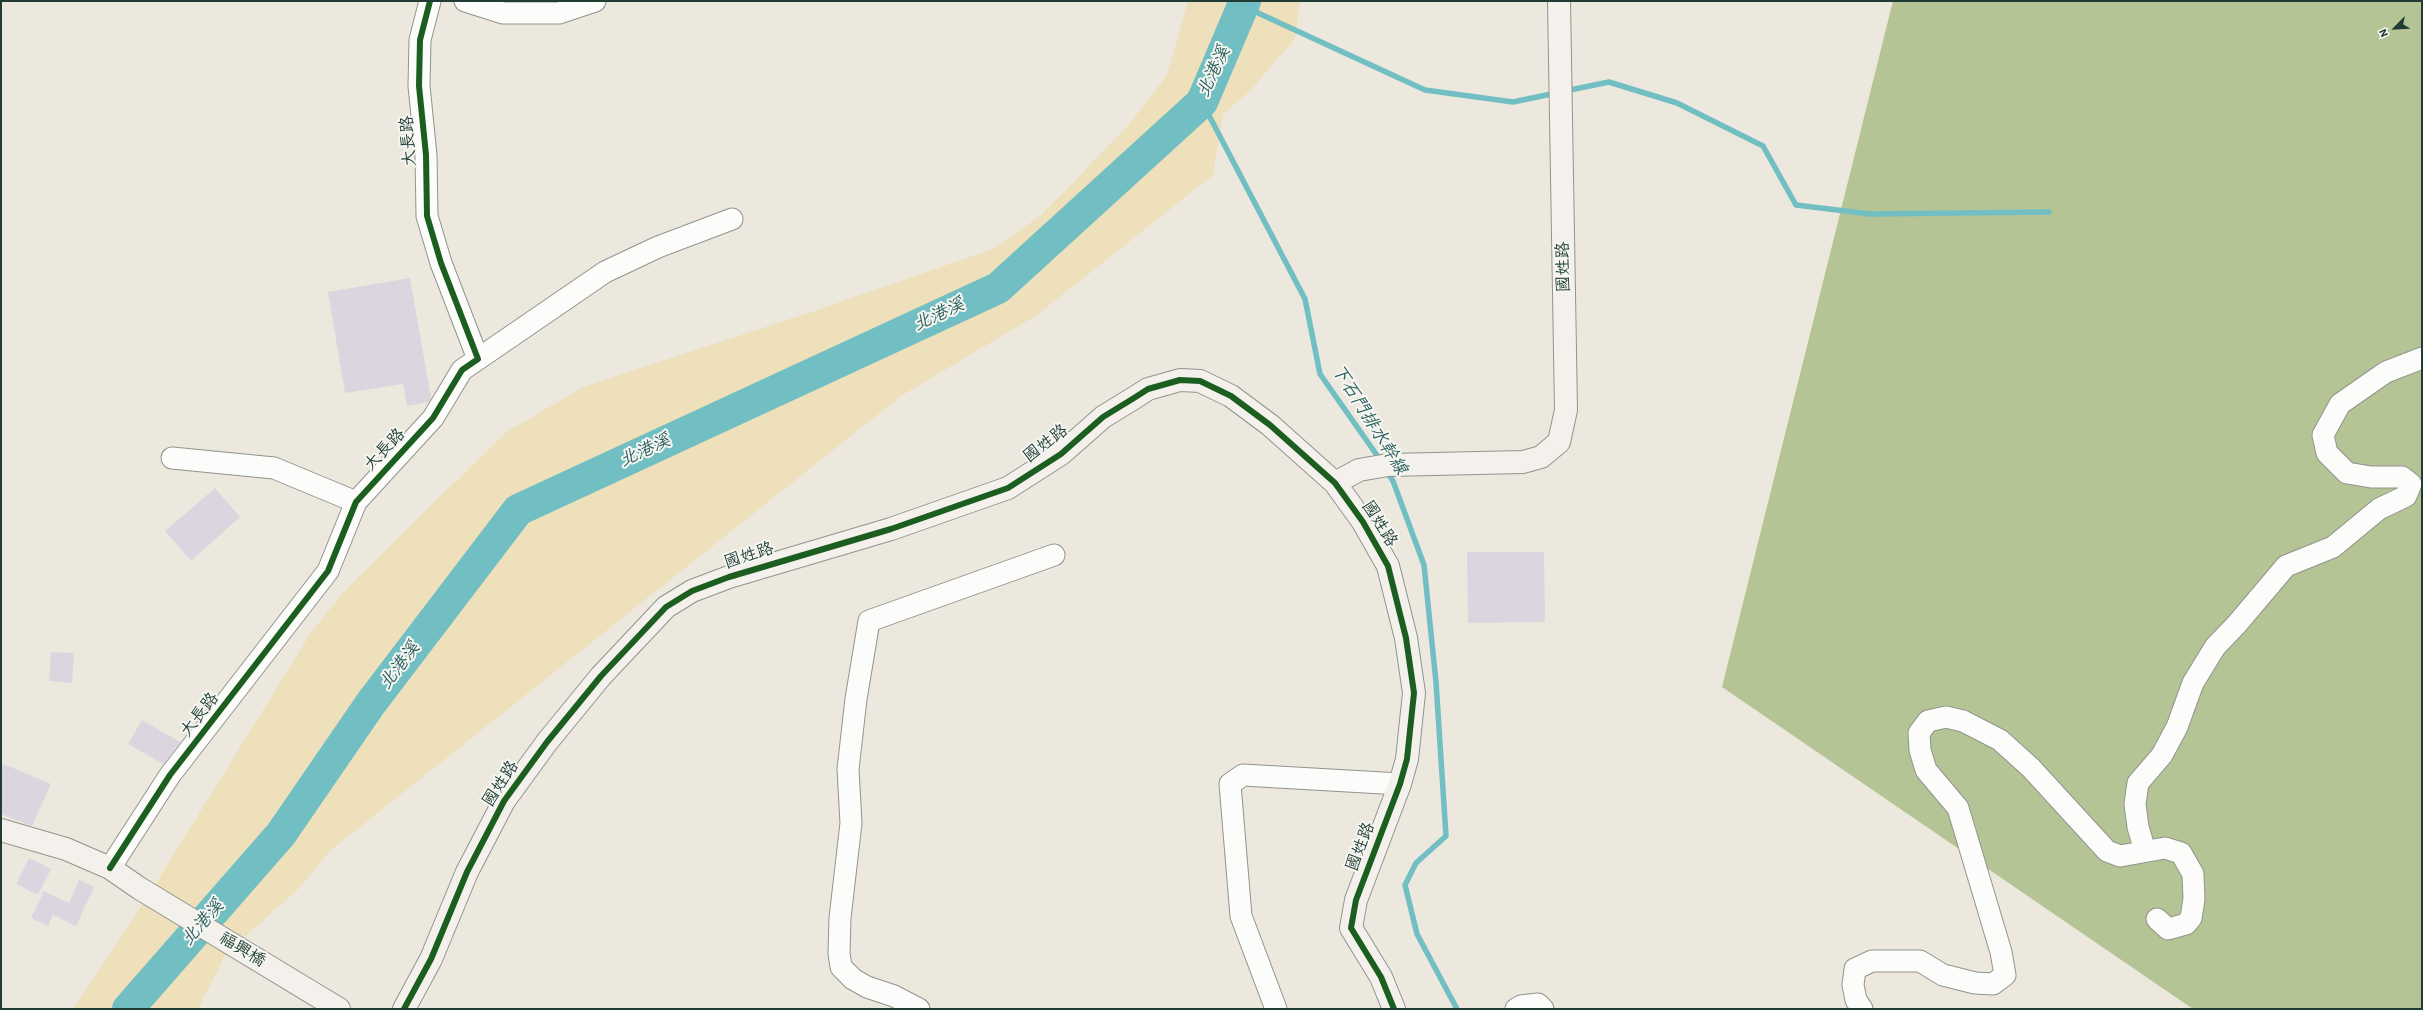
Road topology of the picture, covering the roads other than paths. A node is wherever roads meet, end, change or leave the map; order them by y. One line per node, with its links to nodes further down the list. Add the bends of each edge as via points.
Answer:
1 (430, 1): 7 (street, 大長路, via 420,40 419,86 426,155 426,216)
2 (465, 1): 3 (street, via 503,13 559,13)
3 (595, 1)
4 (1559, 1): 9 (street, 國姓路, via 1566,410 1559,442 1541,457 1523,462 1388,465 1359,470)
5 (732, 218): 7 (street, via 658,247 605,272)
6 (2422, 358): 14 (street, via 2386,372 2340,404 2324,435 2327,453 2347,473 2371,477 2402,477 2411,484 2406,496 2379,509 2333,547 2286,566 2238,624 2215,647 2193,683 2177,727 2162,755 2138,783 2135,804)
7 (478, 359): 10 (street, 大長路, via 462,370 433,418)
8 (172, 458): 10 (street, via 274,468)
9 (1335, 484): 12 (street, 國姓路, via 1363,522 1388,566 1406,638 1414,694 1407,758); 18 (street, 國姓路, via 1270,426 1231,396 1200,381 1180,380 1143,392 1103,417 1061,454 1008,488 891,529 765,565 692,591 666,607 601,676 547,742 504,801 467,872 431,959)
10 (356, 502): 15 (street, 大長路, via 328,571 170,775)
11 (1054, 555): 19 (street, via 869,621 848,769 851,823 840,918 839,953 841,967 853,979)
12 (1400, 784): 20 (street, via 1243,775 1230,784 1241,916); 21 (street, 國姓路, via 1356,900 1351,928 1381,977)
13 (1, 830): 15 (street, via 66,849)
14 (2145, 851): 16 (street, via 2165,848 2181,853 2193,874 2194,899 2191,918 2186,924 2168,929); 24 (street, via 2120,856 2107,851 2031,768 2000,740 1981,728 1946,717 1928,721 1919,733 1920,750 1926,770 1958,808 2001,952 2005,975 1993,984 1976,983 1944,975 1920,961 1872,961 1855,969 1853,985 1856,1000)
15 (110, 868): 17 (street, 福興橋)
16 (2157, 919)
17 (332, 1004)
18 (404, 1009)
19 (919, 1009)
20 (1276, 1009)
21 (1394, 1009)
22 (1516, 1009): 23 (street, via 1538,1004)
23 (1543, 1009)
24 (1862, 1009)

